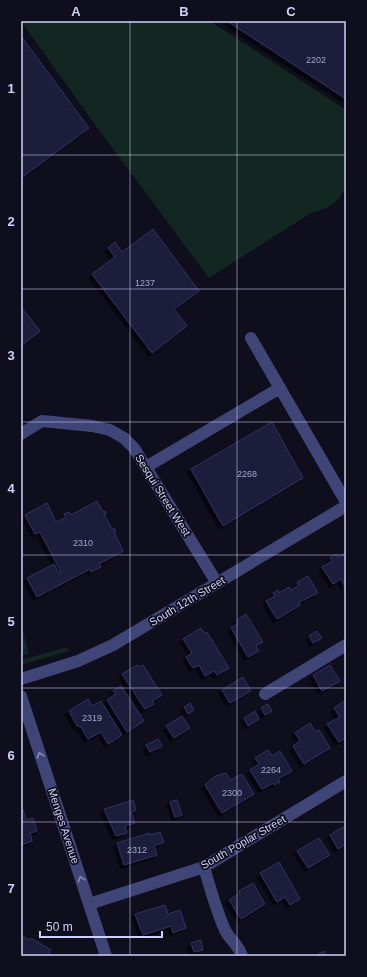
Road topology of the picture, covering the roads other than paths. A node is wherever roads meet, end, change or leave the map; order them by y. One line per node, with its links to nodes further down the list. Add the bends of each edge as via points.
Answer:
1 (251, 338): 2 (street)
2 (280, 388): 4 (street); 5 (street)
3 (21, 434): 4 (street, Sesqui Street West, via 42,421 110,430 134,448)
4 (146, 467): 7 (street, Sesqui Street West)
5 (346, 502)
6 (346, 506): 7 (street, South 12th Street)
7 (217, 582): 9 (street, South 12th Street, via 113,645 78,661)
8 (346, 645): 10 (street)
9 (21, 679)
10 (265, 694)
11 (21, 696): 14 (street, Menges Avenue, one-way to 11)
12 (346, 781): 13 (street, South Poplar Street)
13 (204, 867): 14 (street, South Poplar Street); 16 (street, via 219,916)
14 (89, 904): 15 (street, Menges Avenue)
15 (106, 956)
16 (242, 956)

